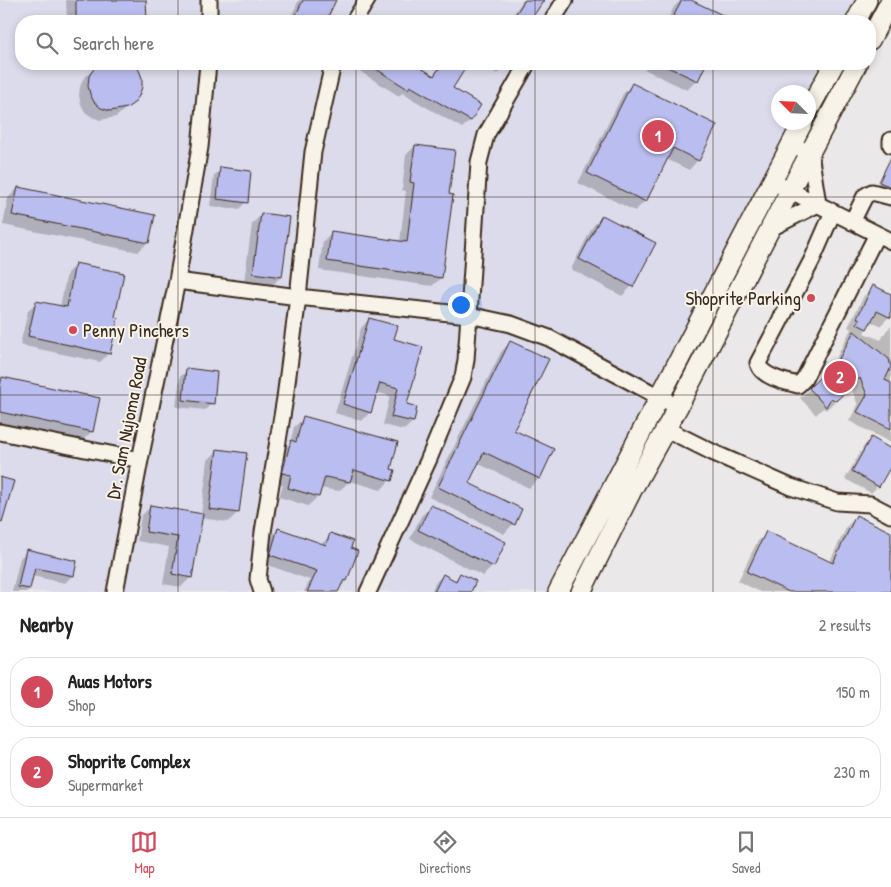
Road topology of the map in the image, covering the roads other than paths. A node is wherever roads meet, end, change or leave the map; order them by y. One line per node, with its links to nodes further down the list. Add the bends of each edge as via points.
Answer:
1 (209, 0): 6 (street)
2 (367, 0): 7 (street)
3 (565, 0): 8 (street)
4 (867, 0): 9 (main road)
5 (890, 0): 10 (main road)
6 (209, 15)
7 (358, 15)
8 (556, 15)
9 (859, 15)
10 (876, 28)
11 (207, 70): 31 (street, Dr. Sam Nujoma Road, via 200,147)
12 (331, 70): 32 (street, via 313,152)
13 (524, 70): 33 (street, via 486,135 479,162)
14 (831, 70): 16 (main road)
15 (854, 70): 21 (main road)
16 (816, 97)
17 (799, 130): 19 (main road)
18 (891, 140): 20 (street)
19 (792, 144): 21 (street); 22 (main road)
20 (891, 145)
21 (810, 153): 23 (main road); 25 (street)
22 (773, 182): 23 (street); 34 (main road)
23 (790, 191): 25 (street); 28 (main road)
24 (891, 197): 27 (street, via 872,192 865,196)
25 (818, 204): 26 (street); 28 (street)
26 (833, 212): 27 (street); 29 (street, via 812,260 758,363 764,372 798,385 804,379)
27 (852, 222): 29 (street)
28 (771, 228): 35 (main road)
29 (877, 234): 30 (street)
30 (891, 241)
31 (177, 281): 32 (street); 38 (street, Dr. Sam Nujoma Road)
32 (298, 297): 33 (street); 41 (street, via 263,532 258,578)
33 (469, 315): 34 (street, via 511,324 550,338); 42 (street, via 463,377)
34 (659, 397): 35 (street); 43 (main road)
35 (678, 407): 36 (main road)
36 (666, 429): 39 (street, via 791,487 838,502 870,504); 44 (main road)
37 (0, 432): 38 (street)
38 (140, 460): 40 (street, Dr. Sam Nujoma Road)
39 (891, 515)
40 (115, 592)
41 (262, 592)
42 (368, 592)
43 (558, 592)
44 (581, 592)

